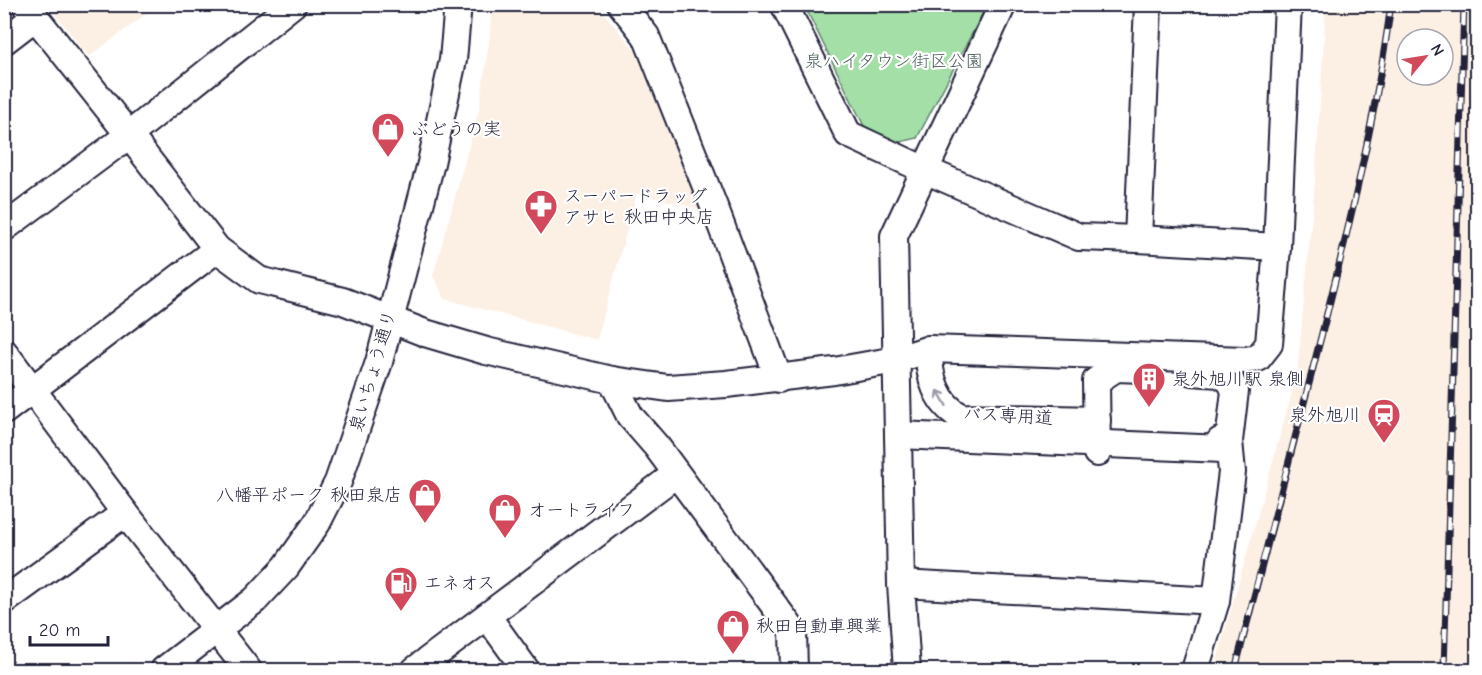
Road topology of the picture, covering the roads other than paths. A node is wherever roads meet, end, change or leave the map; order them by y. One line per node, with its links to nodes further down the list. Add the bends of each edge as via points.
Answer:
1 (293, 4): 10 (street)
2 (458, 4): 16 (street, 泉いちょう通り, via 453,60)
3 (621, 4): 22 (street, via 646,36)
4 (784, 4): 11 (street, via 849,134)
5 (1003, 4): 11 (street)
6 (1148, 4): 13 (street)
7 (1288, 4): 14 (street)
8 (29, 11): 9 (street); 10 (street)
9 (4, 41)
10 (129, 135): 12 (street); 15 (street)
11 (925, 170): 13 (street, via 1079,237); 19 (street, via 894,236)
12 (4, 228)
13 (1138, 238): 14 (street)
14 (1277, 247): 20 (street, via 1269,344 1258,358)
15 (216, 249): 16 (street, via 259,280 343,301); 24 (street)
16 (389, 318): 23 (street, via 486,351); 35 (street, 泉いちょう通り, via 379,363 338,482 317,524 286,567 255,600)
17 (4, 352): 24 (street)
18 (929, 355): 19 (street); 20 (street); 21 (street); 26 (street, バス専用道, one-way to 18, via 962,417 943,404 934,384)
19 (896, 360): 22 (street); 27 (street)
20 (1237, 370): 21 (street, via 1219,374 1164,370); 28 (street)
21 (1106, 374): 26 (street)
22 (779, 379): 23 (street, via 668,388)
23 (612, 380): 29 (street, via 630,416)
24 (33, 389): 25 (street); 30 (street)
25 (4, 411)
26 (1100, 440): 27 (street); 28 (street)
27 (898, 441): 31 (street)
28 (1230, 449): 33 (street, via 1232,472)
29 (676, 474): 34 (street); 40 (street, via 793,631)
30 (125, 513): 32 (street); 35 (street)
31 (901, 584): 33 (street); 41 (street)
32 (4, 601)
33 (1216, 601): 42 (street)
34 (487, 616): 38 (street); 39 (street)
35 (218, 630): 36 (street, 泉いちょう通り); 37 (street)
36 (164, 670)
37 (248, 670)
38 (415, 670)
39 (526, 670)
40 (794, 670)
41 (907, 670)
42 (1195, 670)

